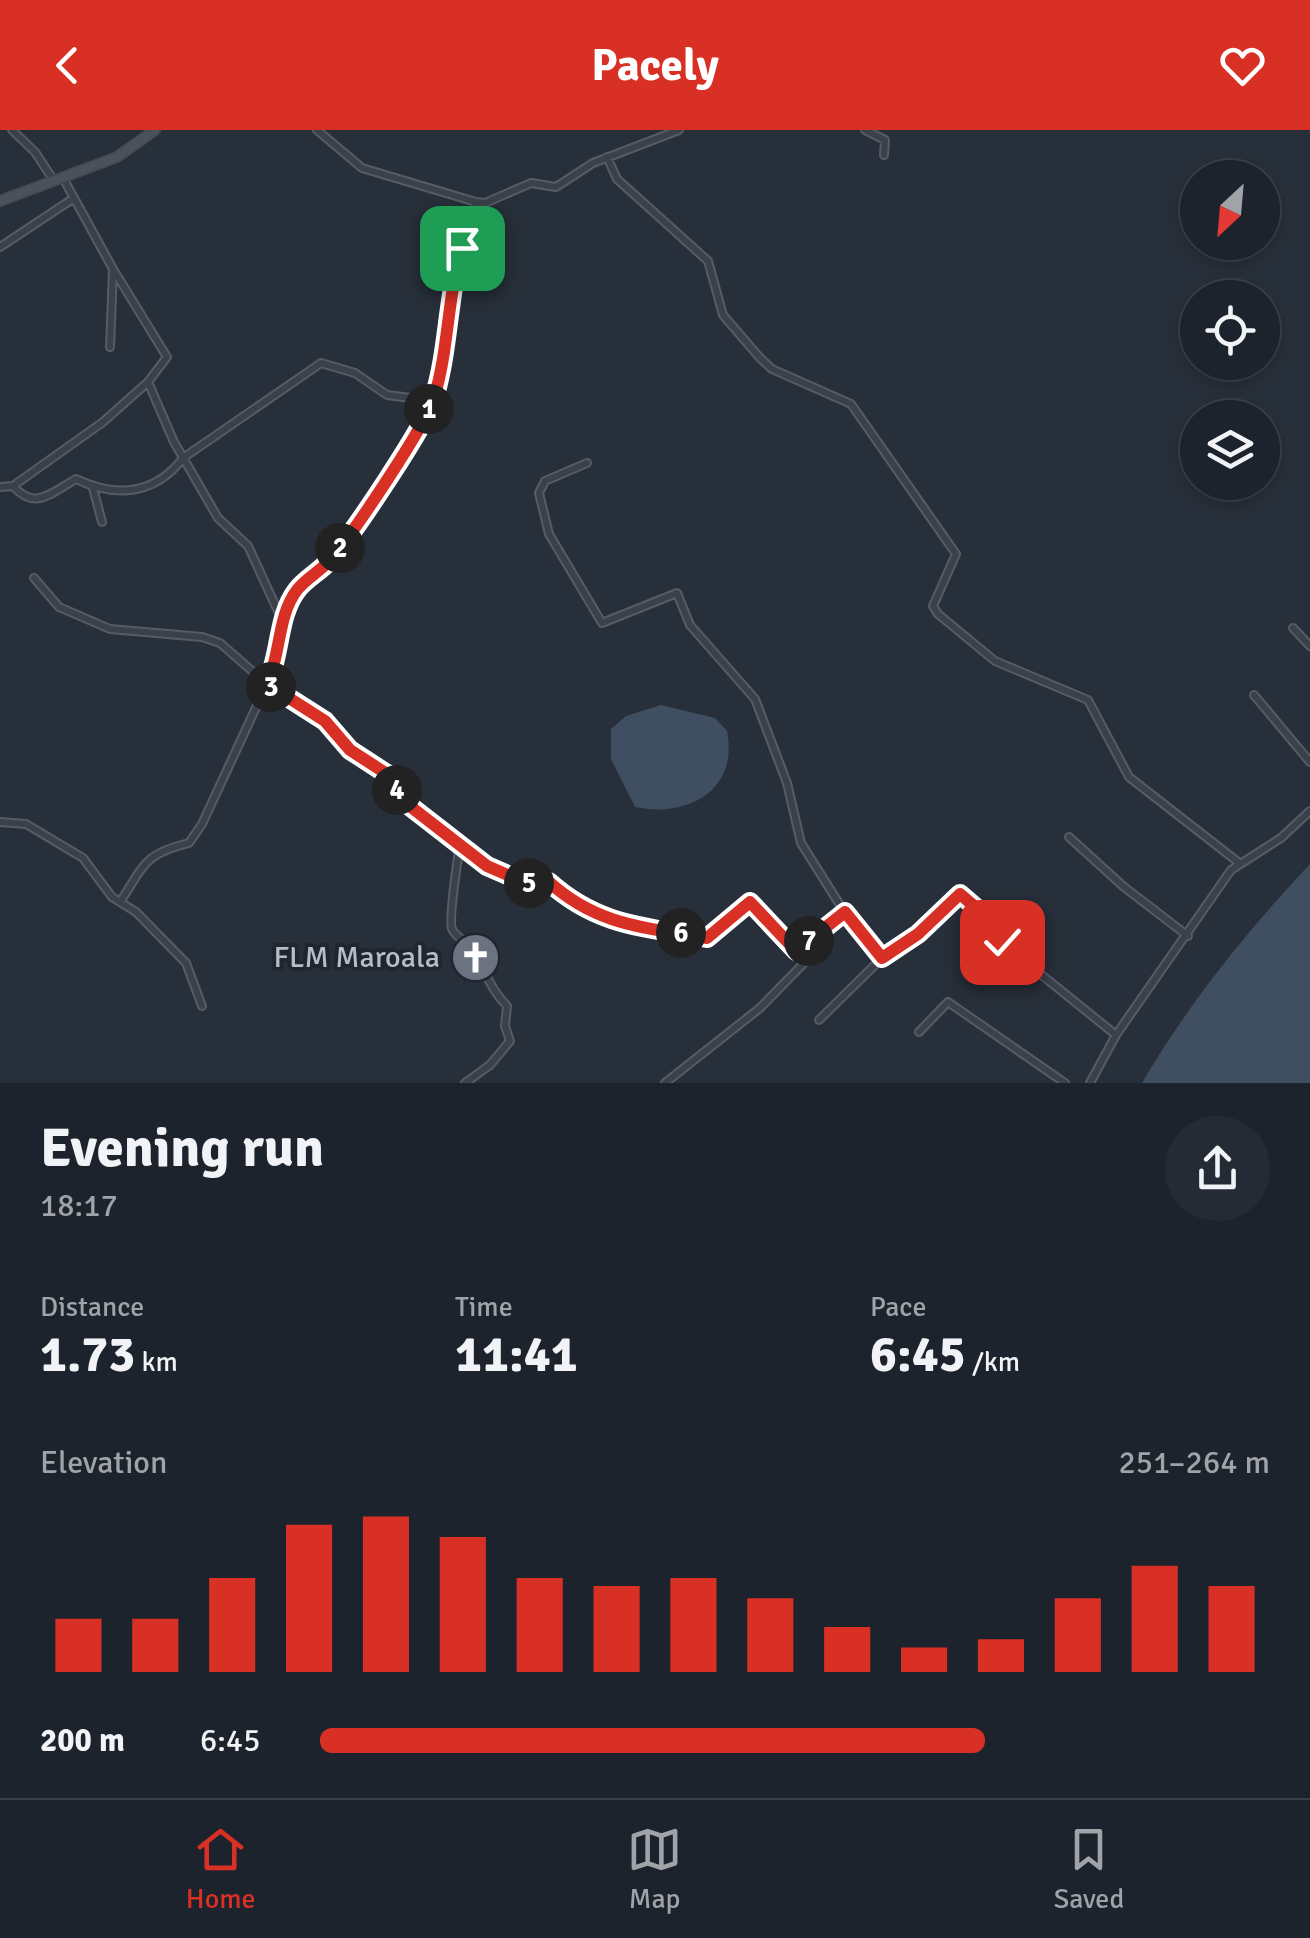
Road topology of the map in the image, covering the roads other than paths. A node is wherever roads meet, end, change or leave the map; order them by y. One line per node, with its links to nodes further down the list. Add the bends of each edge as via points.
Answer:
1 (12, 130): 8 (street)
2 (155, 130): 8 (main road, via 117,156)
3 (317, 130): 11 (street, via 362,168)
4 (679, 130): 7 (street)
5 (864, 130): 6 (street, via 886,140)
6 (884, 154)
7 (608, 157): 11 (street, via 556,187 531,183); 34 (street, via 617,179 708,261 723,315 760,358 772,370 852,404 956,554 933,606 938,614 995,661 1088,700 1129,778)
8 (58, 179): 9 (street); 10 (main road)
9 (74, 198): 12 (street); 13 (street)
10 (0, 201)
11 (476, 202): 16 (street, via 453,278)
12 (0, 247)
13 (113, 269): 14 (street); 15 (street, via 167,357)
14 (110, 348)
15 (148, 382): 17 (street); 19 (street)
16 (434, 402): 17 (street, via 387,395 355,373 321,363); 24 (street, via 351,534 296,591)
17 (183, 458): 20 (street, via 170,476 147,486 124,492); 24 (street, via 218,518 248,546)
18 (587, 463): 36 (street, via 545,481 539,493 549,534 602,623 678,593 690,625 755,699 801,843)
19 (13, 486): 20 (street, via 36,502 76,479); 21 (street)
20 (92, 486): 22 (street)
21 (0, 487)
22 (102, 522)
23 (34, 578): 27 (street, via 59,607 110,630 220,643)
24 (283, 624): 27 (street, via 279,660)
25 (1293, 628): 26 (street)
26 (1310, 646)
27 (267, 684): 33 (street, via 325,721 350,750 387,774 402,800); 35 (street, via 202,824 189,843 163,849 138,866)
28 (1254, 694): 29 (street)
29 (1310, 762)
30 (1310, 811): 34 (street, via 1281,838)
31 (0, 822): 35 (street, via 26,824 72,850)
32 (1069, 836): 37 (street)
33 (460, 842): 38 (street, via 487,866 526,883 549,882 603,918); 46 (street, via 457,895 449,909 453,930 507,1006 510,1041)
34 (1238, 862): 37 (street)
35 (120, 902): 42 (street, via 186,963)
36 (845, 912): 40 (street); 41 (street)
37 (1188, 936): 45 (street)
38 (707, 938): 39 (street); 40 (street, via 750,902)
39 (693, 947)
40 (796, 951): 47 (street, via 804,963 771,997)
41 (882, 958): 43 (street); 45 (street, via 960,894 1002,930 1002,943)
42 (202, 1006)
43 (819, 1020)
44 (919, 1032): 48 (street, via 948,1002)
45 (1116, 1035): 49 (street)
46 (465, 1083)
47 (665, 1083)
48 (1065, 1083)
49 (1090, 1083)

